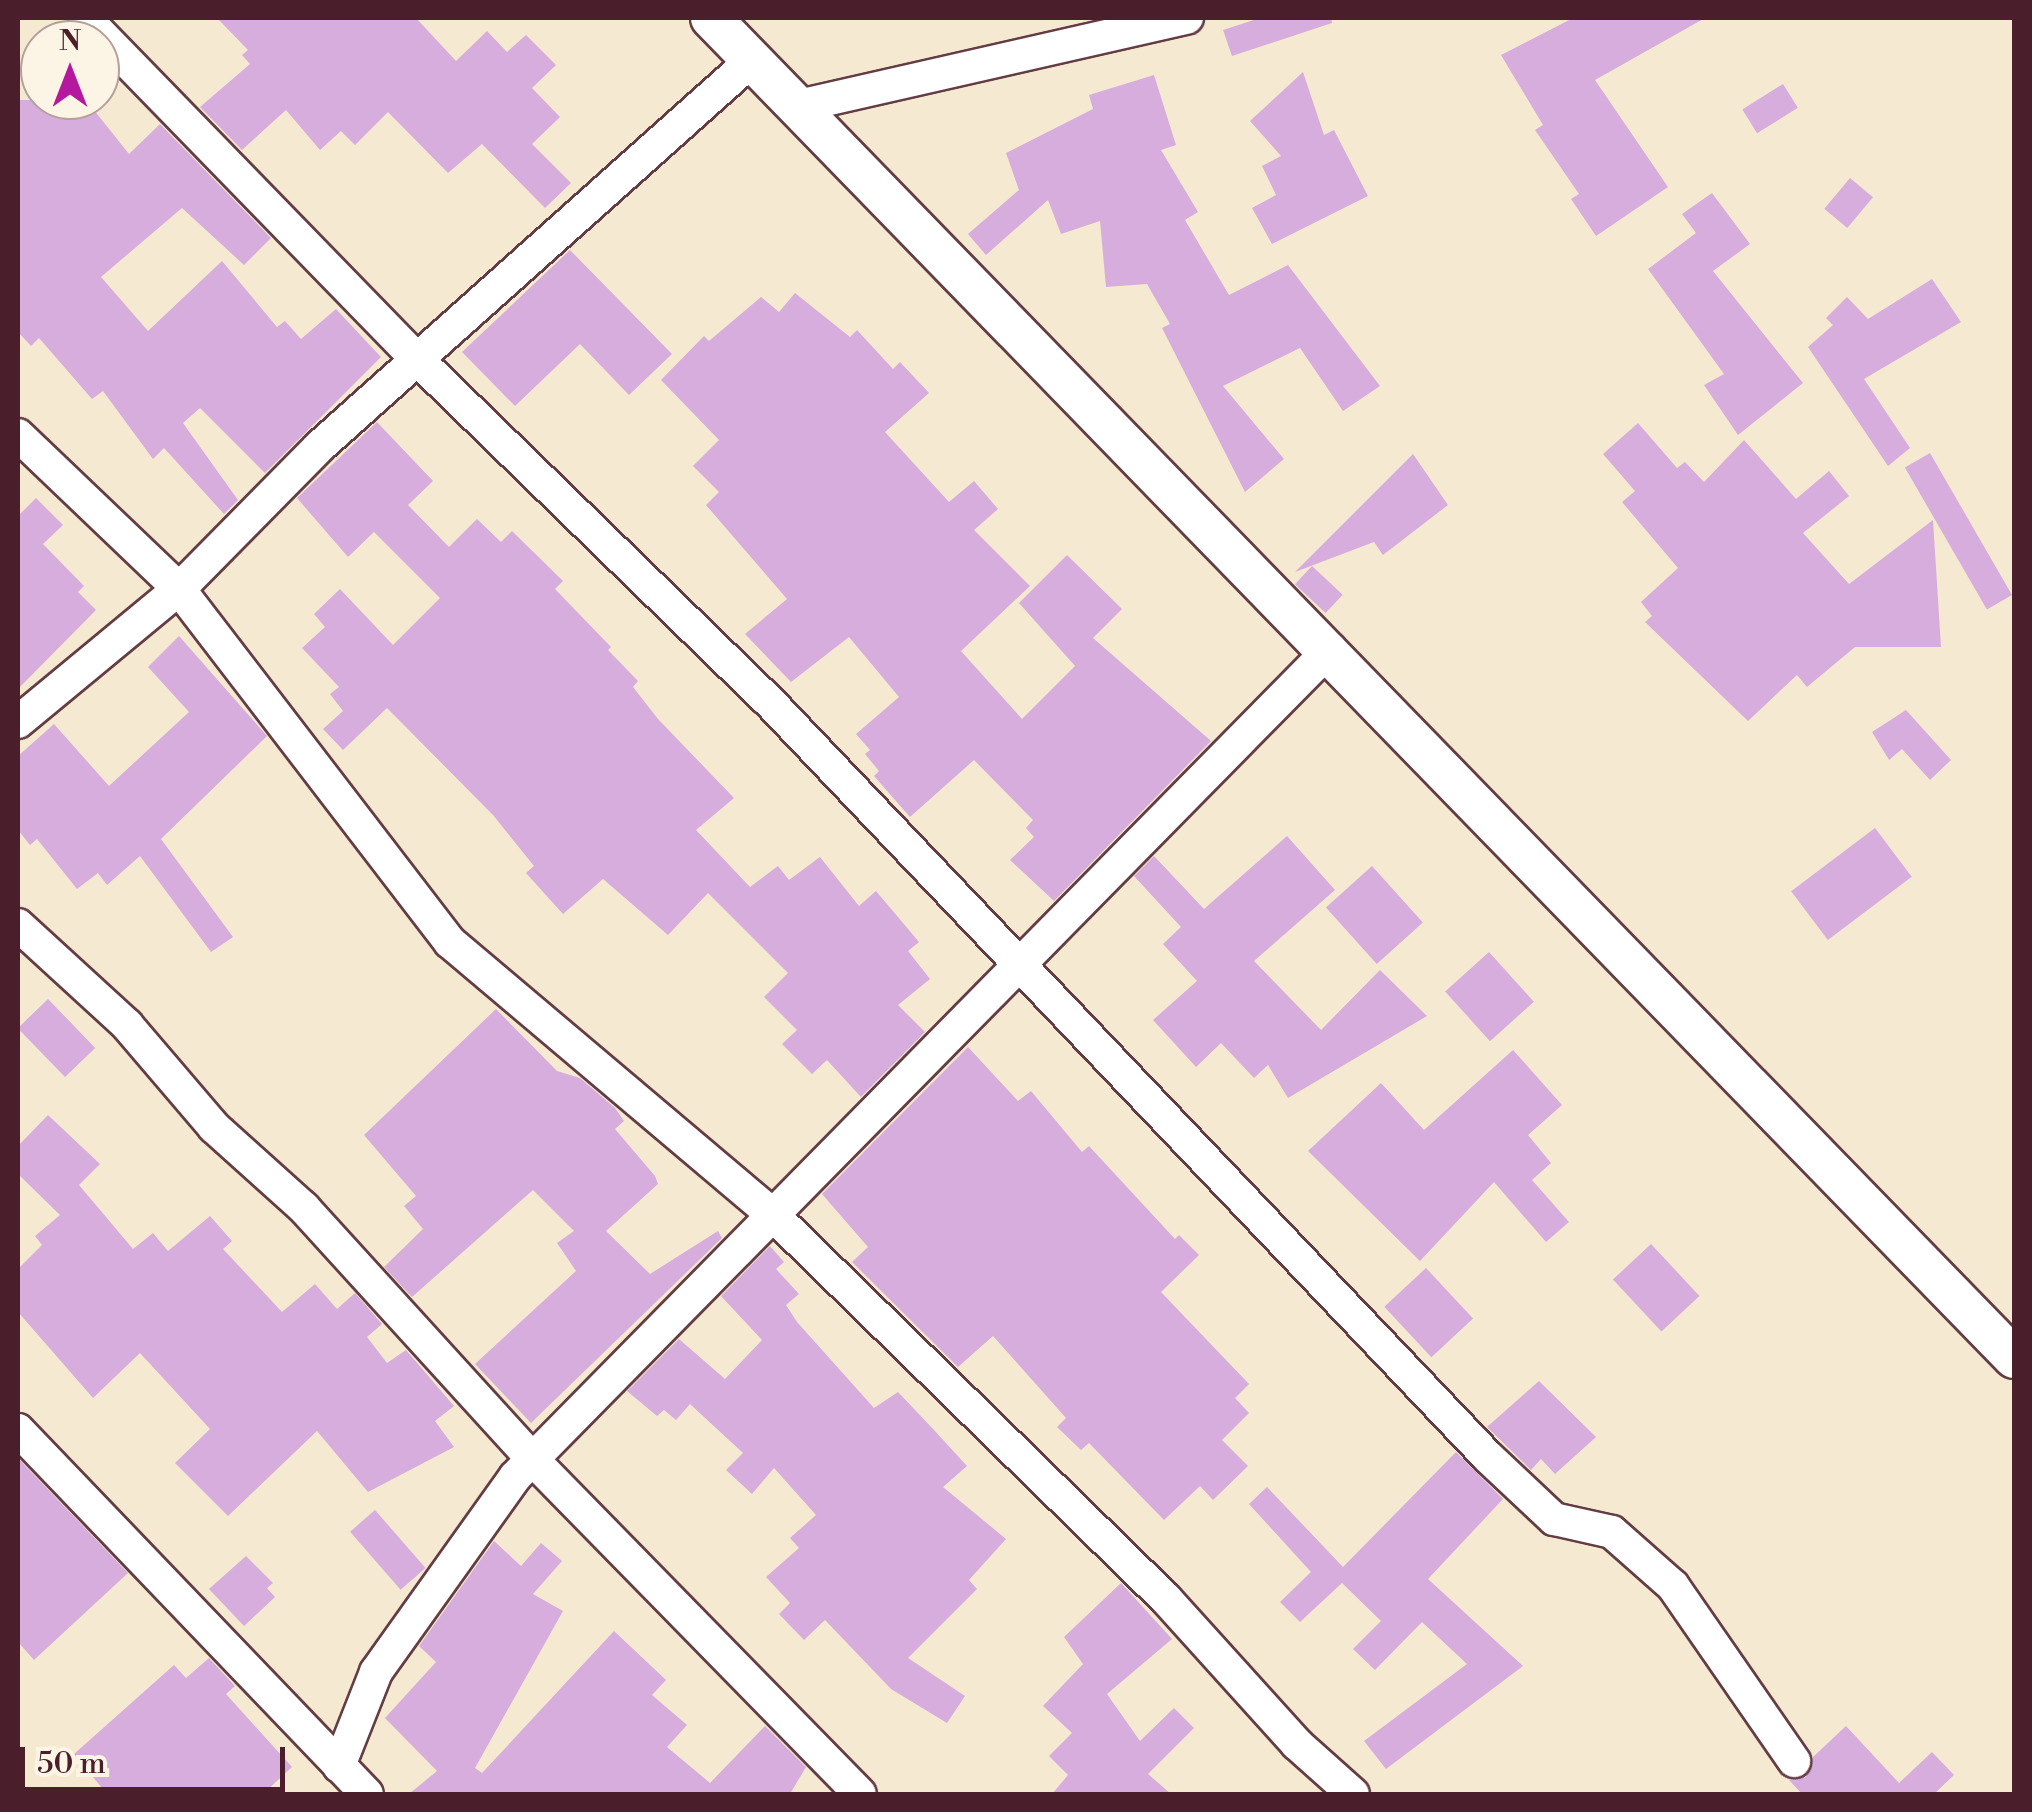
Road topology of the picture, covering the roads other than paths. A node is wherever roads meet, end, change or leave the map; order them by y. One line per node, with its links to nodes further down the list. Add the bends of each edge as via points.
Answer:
1 (85, 18): 6 (street)
2 (711, 18): 4 (street)
3 (1186, 18): 5 (street)
4 (751, 61): 5 (street); 6 (street)
5 (794, 107): 9 (street)
6 (418, 360): 8 (street); 12 (street, via 766,698)
7 (18, 435): 8 (street)
8 (179, 589): 10 (street); 13 (street, via 450,942)
9 (1330, 649): 12 (street); 14 (street)
10 (18, 722)
11 (18, 925): 16 (street, via 127,1025 214,1127 304,1208)
12 (1021, 964): 13 (street); 17 (street, via 1501,1470 1554,1519 1612,1532 1673,1586)
13 (772, 1214): 16 (street); 21 (street, via 1166,1599 1297,1744)
14 (2014, 1358)
15 (18, 1430): 18 (street)
16 (533, 1460): 18 (street, via 376,1672); 20 (street)
17 (1794, 1761)
18 (339, 1766): 19 (street)
19 (367, 1794)
20 (860, 1794)
21 (1353, 1794)

